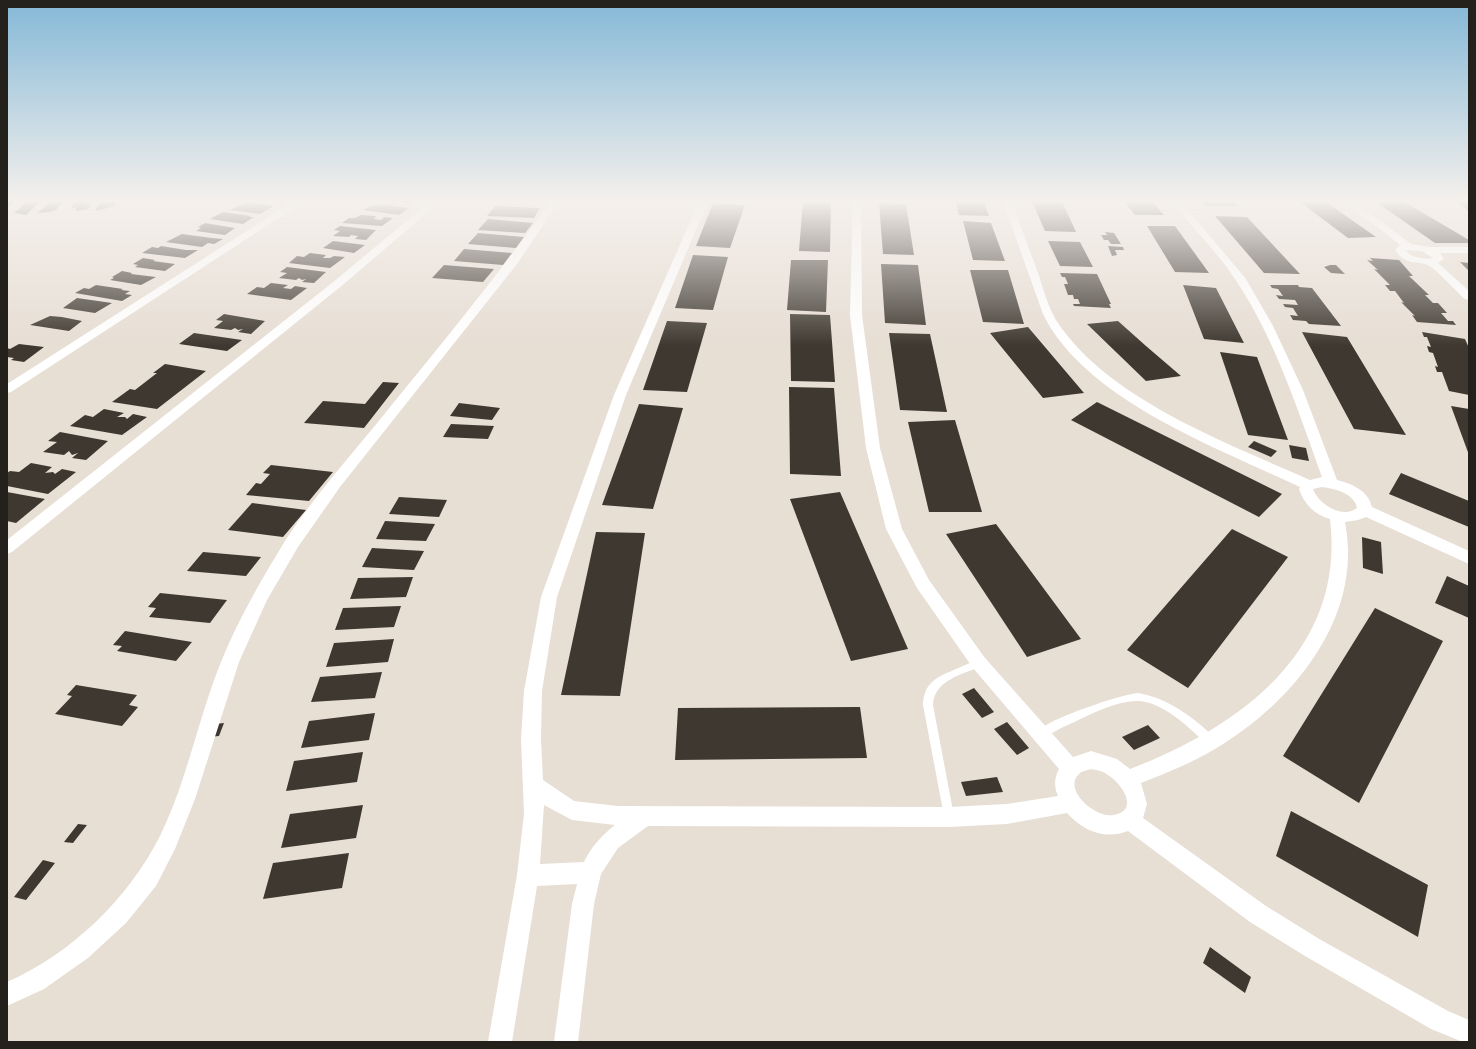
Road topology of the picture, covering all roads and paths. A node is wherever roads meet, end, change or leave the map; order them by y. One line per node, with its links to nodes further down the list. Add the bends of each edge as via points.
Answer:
1 (227, 248): 15 (street)
2 (380, 248): 20 (street)
3 (523, 248): 34 (street, via 335,484 292,543 259,599 230,662 186,799 168,842 148,878 118,915 80,950 36,980)
4 (684, 248): 27 (street, via 620,395 549,597 533,691)
5 (857, 248): 22 (street, via 856,315 868,416 881,483 894,528 936,604)
6 (1024, 248): 17 (street, via 1055,327 1070,348 1091,368 1124,392 1166,416)
7 (1216, 248): 16 (street, via 1242,281 1267,326 1297,390)
8 (1401, 248): 13 (street, via 1401,253 1413,259)
9 (1415, 248): 10 (street)
10 (1427, 250): 11 (street); 13 (street)
11 (1469, 250)
12 (1469, 257): 13 (street)
13 (1435, 259): 14 (street)
14 (1469, 297)
15 (7, 389)
16 (1331, 483): 17 (street); 18 (street, via 1347,489 1360,498)
17 (1309, 485): 19 (street, via 1306,489 1311,501)
18 (1365, 510): 19 (street, via 1355,517); 21 (street)
19 (1337, 515): 24 (street, via 1340,538 1338,578 1326,620 1303,660 1269,699)
20 (7, 548)
21 (1469, 558)
22 (979, 663): 23 (street); 30 (lane, via 940,680 934,685 928,697)
23 (1040, 734): 24 (lane, via 1070,718 1137,697 1151,700 1180,715); 25 (street)
24 (1211, 741): 26 (street)
25 (1070, 768): 26 (street, via 1079,762 1097,761 1117,769); 28 (street, via 1065,775 1064,784)
26 (1128, 779): 31 (street, via 1135,790 1138,802 1136,812)
27 (532, 784): 29 (street, via 572,810 618,816); 33 (street, via 534,814)
28 (1071, 803): 30 (street, via 1007,814); 31 (street, via 1088,819 1099,824 1121,825)
29 (645, 816): 30 (street); 32 (street, via 611,841)
30 (949, 816)
31 (1129, 820): 35 (street, via 1215,884 1288,933 1440,1020)
32 (590, 873): 33 (street); 37 (street, via 583,904)
33 (528, 875): 36 (street)
34 (7, 994)
35 (1469, 1032)
36 (500, 1042)
37 (566, 1042)

